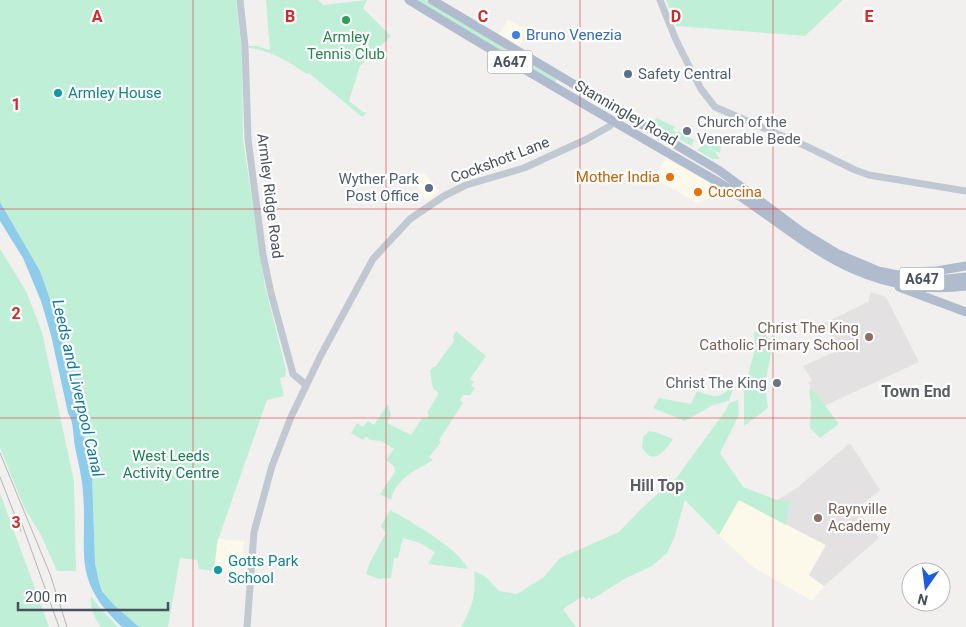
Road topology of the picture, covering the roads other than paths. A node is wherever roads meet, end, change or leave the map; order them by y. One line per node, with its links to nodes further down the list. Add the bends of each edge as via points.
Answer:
1 (240, 0): 17 (street, Armley Ridge Road, via 248,139 263,255 293,374)
2 (409, 0): 5 (main road, Stanningley Road / A647)
3 (432, 0): 6 (main road, Stanningley Road / A647)
4 (660, 0): 11 (street, via 688,64 715,107 869,175)
5 (416, 3): 7 (main road, Stanningley Road / A647)
6 (569, 82): 7 (main road, via 567,88); 8 (main road, Stanningley Road / A647)
7 (571, 97): 10 (main road, Stanningley Road / A647)
8 (594, 97): 9 (main road, Stanningley Road / A647); 10 (main road, via 599,107 609,113)
9 (627, 117): 10 (main road); 13 (main road, Stanningley Road / A647, via 720,171 819,243)
10 (612, 122): 13 (main road, Stanningley Road / A647, via 720,183 800,240 836,261 856,271); 17 (street, Cockshott Lane, via 587,139 524,168 462,187 410,219 372,259)
11 (966, 191)
12 (966, 266): 13 (main road, A647)
13 (879, 275): 14 (main road, A647, via 925,279); 15 (main road, A647, via 922,287); 16 (main road, A647)
14 (966, 277)
15 (966, 286)
16 (966, 312)
17 (306, 385): 18 (street, via 280,444 256,520)
18 (247, 627)

